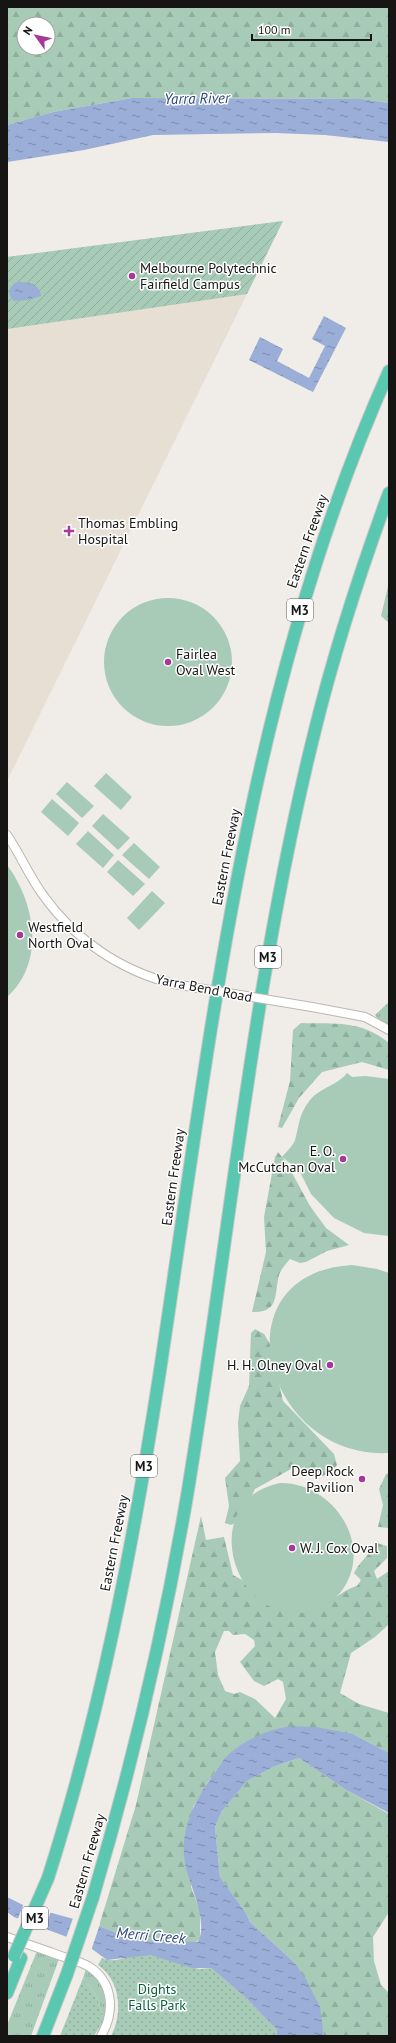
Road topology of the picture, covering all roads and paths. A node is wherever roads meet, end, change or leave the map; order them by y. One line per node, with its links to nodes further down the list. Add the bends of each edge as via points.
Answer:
1 (389, 371): 6 (highway, Eastern Freeway / M3, bridge, via 322,540 261,759 227,931 158,1380 130,1541 95,1711 75,1790 48,1878)
2 (389, 493): 9 (highway, Eastern Freeway / M3, bridge, via 336,649 287,856 253,1051 196,1438 176,1552 144,1705 93,1897)
3 (7, 835): 4 (street, Yarra Bend Road, bridge, via 42,894 75,932 122,965 174,984 365,1017)
4 (389, 1030)
5 (7, 1937): 10 (street, via 83,1964 96,1973 107,1989 111,2004 108,2022)
6 (17, 1957): 7 (highway); 8 (highway, Eastern Freeway / M3)
7 (7, 1970)
8 (7, 1992)
9 (43, 2036)
10 (101, 2036)

